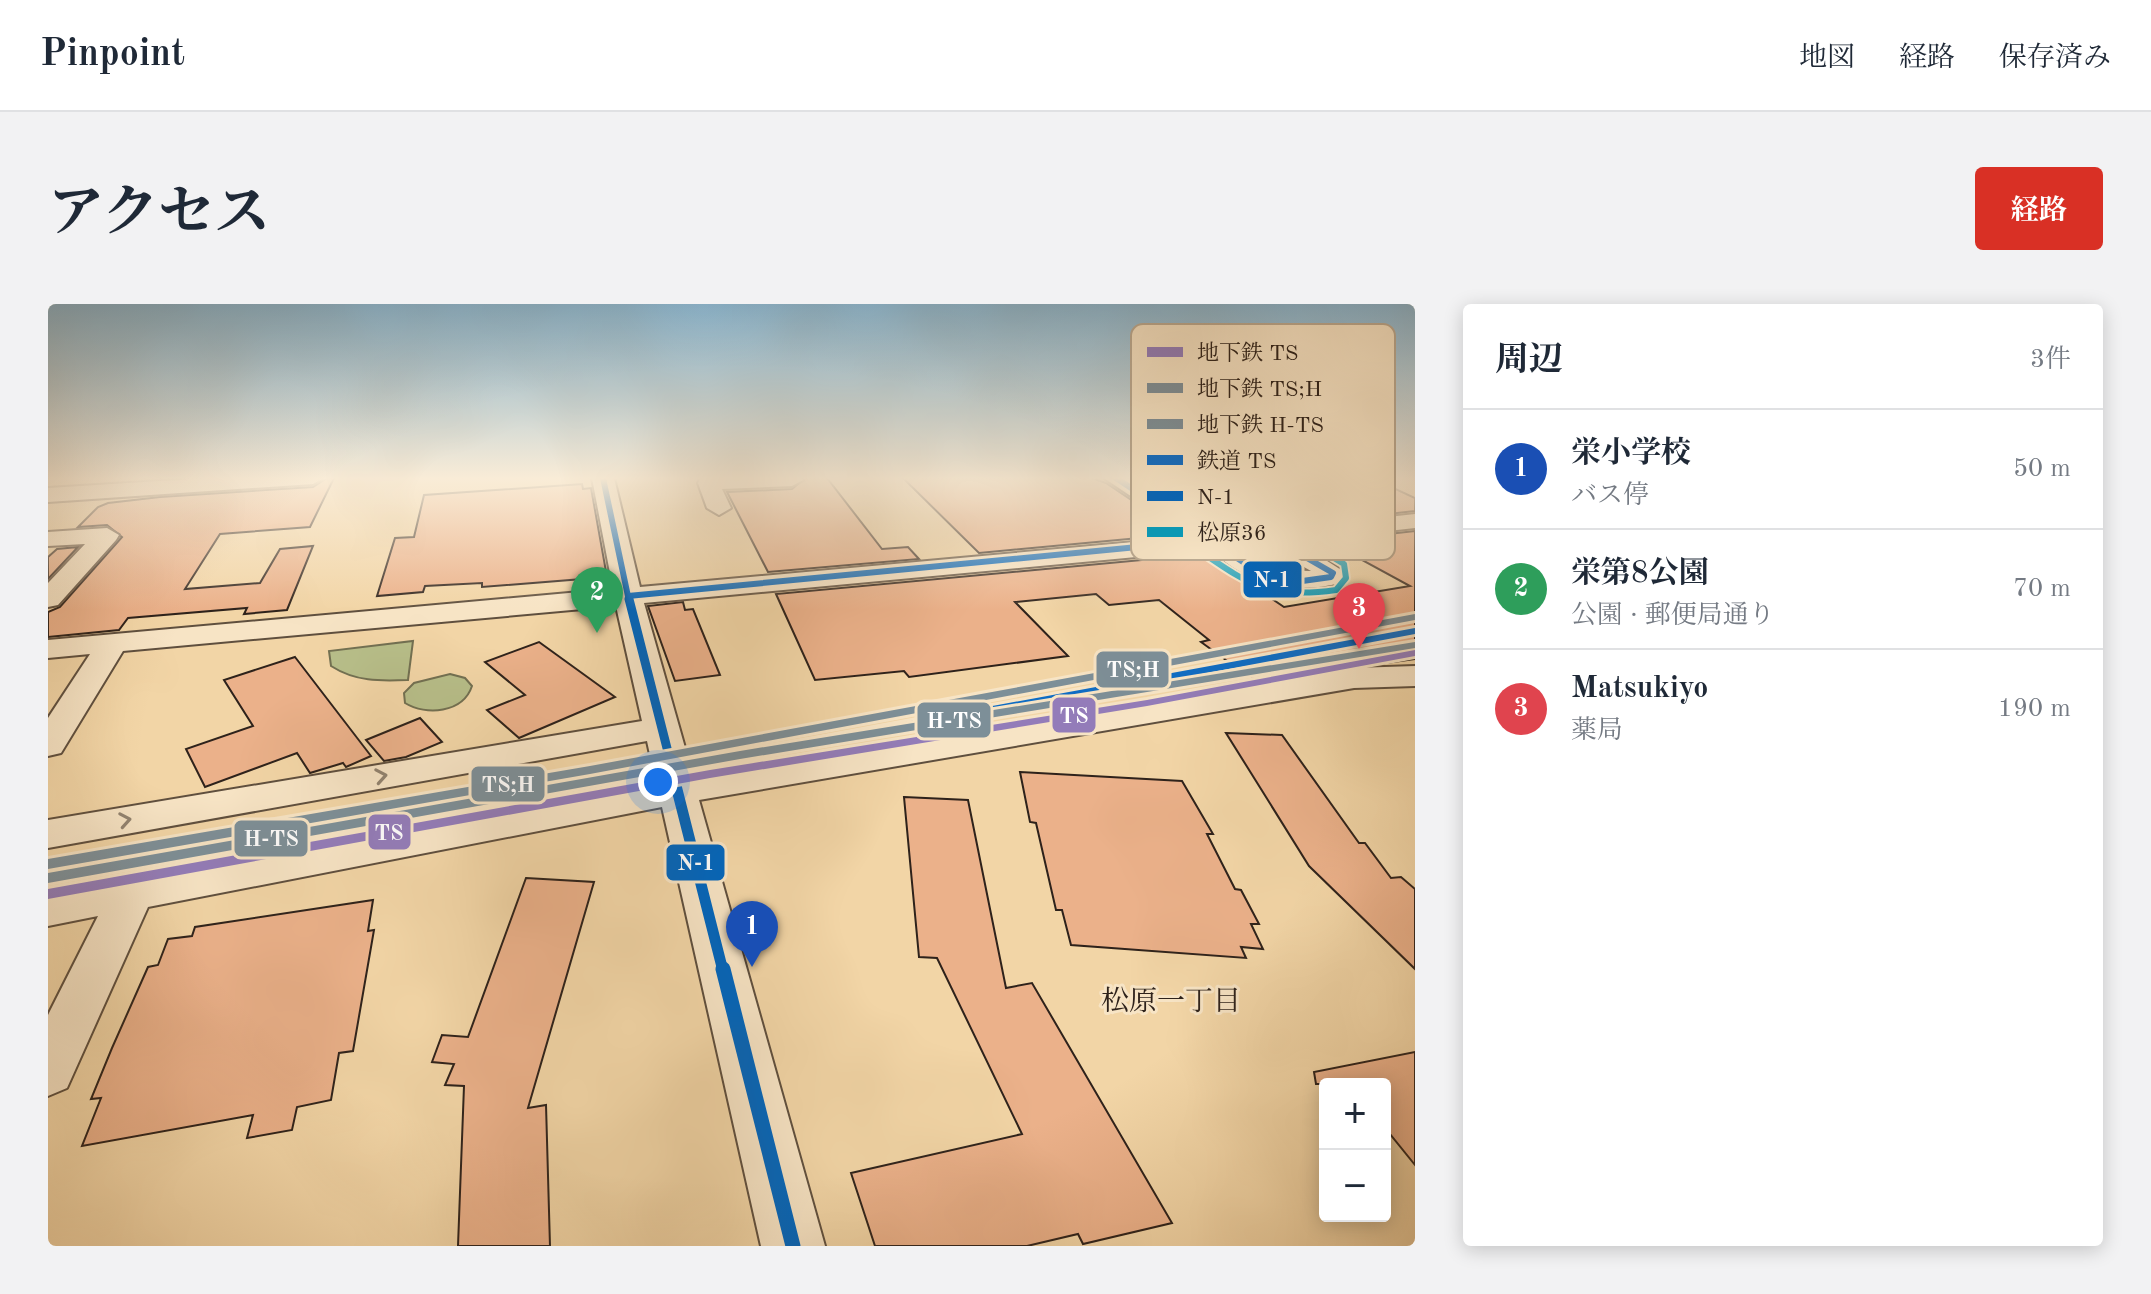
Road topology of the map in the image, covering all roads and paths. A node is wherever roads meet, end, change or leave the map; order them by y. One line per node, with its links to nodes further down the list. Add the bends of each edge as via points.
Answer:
1 (612, 522): 4 (street)
2 (48, 539): 5 (street, via 107,535)
3 (1131, 548): 4 (street)
4 (628, 596): 6 (street); 9 (street)
5 (48, 599)
6 (112, 644): 7 (street); 10 (street)
7 (48, 649)
8 (1415, 676): 11 (street, via 1354,678)
9 (662, 728): 11 (street); 12 (street, one-way to 9)
10 (48, 745)
11 (678, 791): 13 (street); 17 (street)
12 (48, 834)
13 (132, 893): 14 (street); 15 (street)
14 (48, 909)
15 (64, 1007): 16 (street)
16 (48, 1071)
17 (793, 1246)

